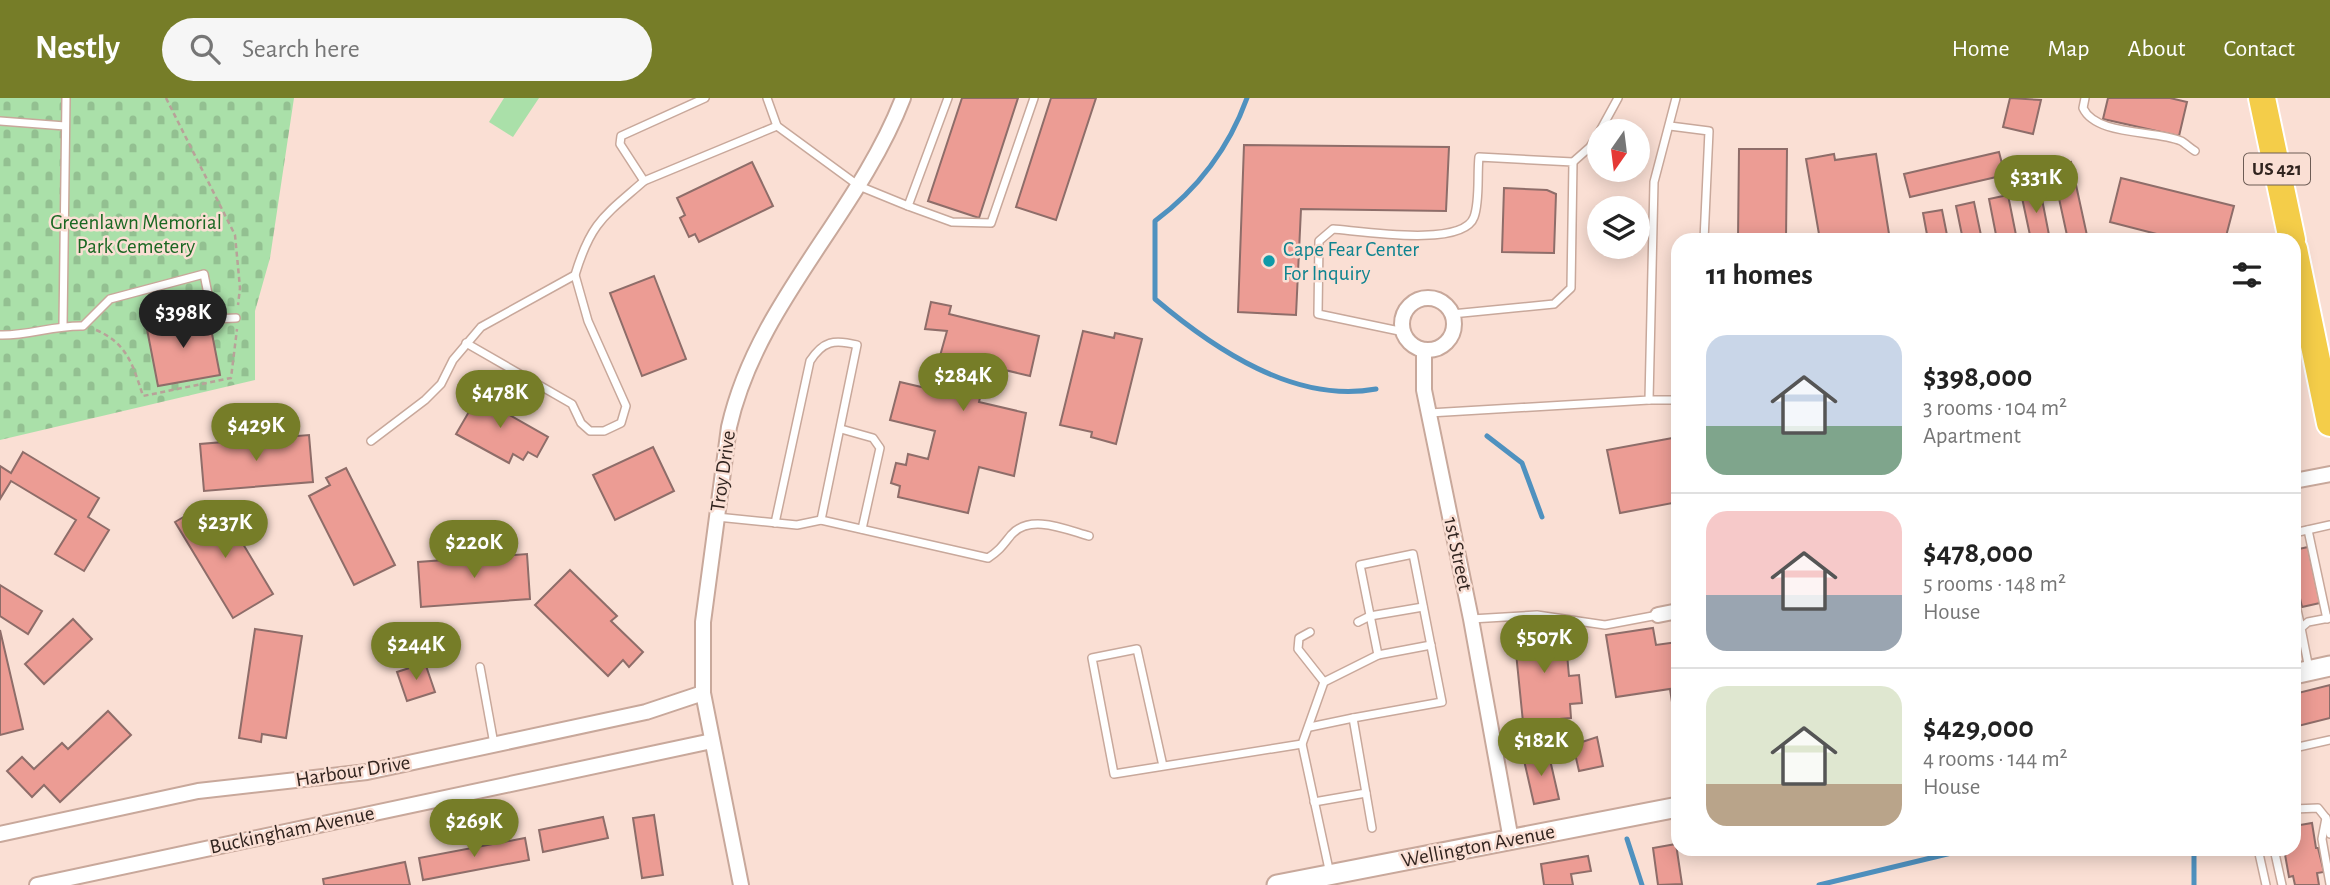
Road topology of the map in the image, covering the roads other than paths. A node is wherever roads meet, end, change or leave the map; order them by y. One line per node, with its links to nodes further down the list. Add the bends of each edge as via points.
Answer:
1 (66, 98): 13 (lane)
2 (705, 98): 19 (lane, via 621,136 620,144)
3 (767, 98): 14 (lane)
4 (903, 98): 20 (street, Troy Drive)
5 (948, 98): 21 (lane)
6 (1034, 98): 21 (lane, via 991,223 952,222)
7 (1618, 98): 11 (lane)
8 (1676, 98): 15 (lane)
9 (2083, 98): 17 (lane, via 2087,116 2106,126 2181,141)
10 (2262, 98): 23 (highway, US 421)
11 (1607, 119)
12 (0, 121): 13 (lane)
13 (65, 126): 28 (lane)
14 (777, 126): 19 (lane); 20 (lane)
15 (1670, 126): 22 (lane, via 1709,131); 33 (lane, via 1654,182)
16 (1587, 149): 18 (lane)
17 (2194, 151)
18 (1573, 162): 26 (lane, via 1571,288 1554,304); 29 (lane, via 1479,157 1474,218 1463,230 1441,236 1333,229 1319,241 1318,314)
19 (645, 181): 24 (lane, via 595,225)
20 (859, 186): 21 (lane); 41 (street, Troy Drive, via 782,303 746,369 729,427)
21 (908, 206)
22 (1704, 233)
23 (2291, 233)
24 (575, 275): 31 (lane, via 481,327); 31 (lane, via 588,321 626,406 621,423 590,431 581,424 572,404)
25 (2301, 283): 36 (highway)
26 (1452, 314): 29 (street, via 1442,302 1416,301 1404,314); 32 (street, via 1451,337 1440,347)
27 (236, 318): 28 (lane, via 214,319 204,274 110,299 83,326)
28 (63, 326): 30 (lane, via 19,336)
29 (1404, 332): 32 (street)
30 (0, 335)
31 (466, 344): 38 (lane, via 441,384)
32 (1424, 351): 35 (street, 1st Street)
33 (1649, 400): 34 (lane); 35 (lane)
34 (1671, 400)
35 (1429, 413): 54 (street, 1st Street)
36 (2330, 423)
37 (841, 429): 42 (lane); 43 (lane, via 857,345 836,340 820,346 810,361); 45 (lane, via 873,438 880,447)
38 (370, 441)
39 (2330, 474): 40 (street)
40 (2301, 480)
41 (716, 517): 43 (lane); 64 (street, Troy Drive, via 703,622)
42 (821, 520): 43 (lane); 45 (lane)
43 (775, 523)
44 (2330, 525): 46 (lane)
45 (862, 529): 48 (lane, via 988,558 1004,548 1022,526 1044,524)
46 (2308, 530): 47 (lane); 53 (lane)
47 (2301, 532)
48 (1089, 536)
49 (1423, 607): 52 (lane); 52 (lane, via 1413,554 1360,565); 58 (lane)
50 (1671, 612): 51 (street)
51 (1658, 615): 54 (lane, via 1605,625 1536,615)
52 (1370, 616): 55 (lane); 59 (lane)
53 (2328, 618): 56 (lane)
54 (1471, 619): 81 (street, 1st Street)
55 (1358, 622)
56 (2301, 628): 62 (lane)
57 (1310, 632): 63 (lane, via 1299,638 1298,649)
58 (1432, 645): 59 (lane); 65 (lane, via 1442,702)
59 (1378, 655): 63 (lane)
60 (2330, 666): 62 (street)
61 (480, 667): 69 (lane)
62 (2302, 672)
63 (1324, 682): 66 (lane)
64 (703, 693): 68 (street, Troy Drive); 69 (street, Harbour Drive, via 646,712)
65 (1353, 718): 66 (lane); 73 (lane)
66 (1310, 727): 70 (lane)
67 (2330, 740): 71 (lane)
68 (712, 741): 85 (street, Buckingham Avenue); 88 (street, Troy Drive)
69 (494, 744): 79 (street, Harbour Drive, via 353,774 198,791)
70 (1302, 744): 72 (lane); 74 (lane)
71 (2301, 746)
72 (1163, 766): 72 (lane, via 1114,774 1092,658 1137,649)
73 (1366, 793): 74 (lane); 78 (lane)
74 (1314, 802): 84 (lane)
75 (1671, 808): 81 (street, Wellington Avenue)
76 (2301, 809): 77 (lane, via 2318,808)
77 (2328, 817): 80 (lane); 86 (lane, via 2322,839)
78 (1372, 828)
79 (0, 834)
80 (2330, 834)
81 (1511, 840): 84 (street, Wellington Avenue)
82 (2260, 856): 90 (lane)
83 (2276, 856): 91 (lane)
84 (1330, 874): 89 (street, Wellington Avenue)
85 (84, 880): 87 (street, Buckingham Avenue)
86 (2330, 884)
87 (37, 885)
88 (741, 885)
89 (1277, 885)
90 (2266, 885)
91 (2282, 885)

